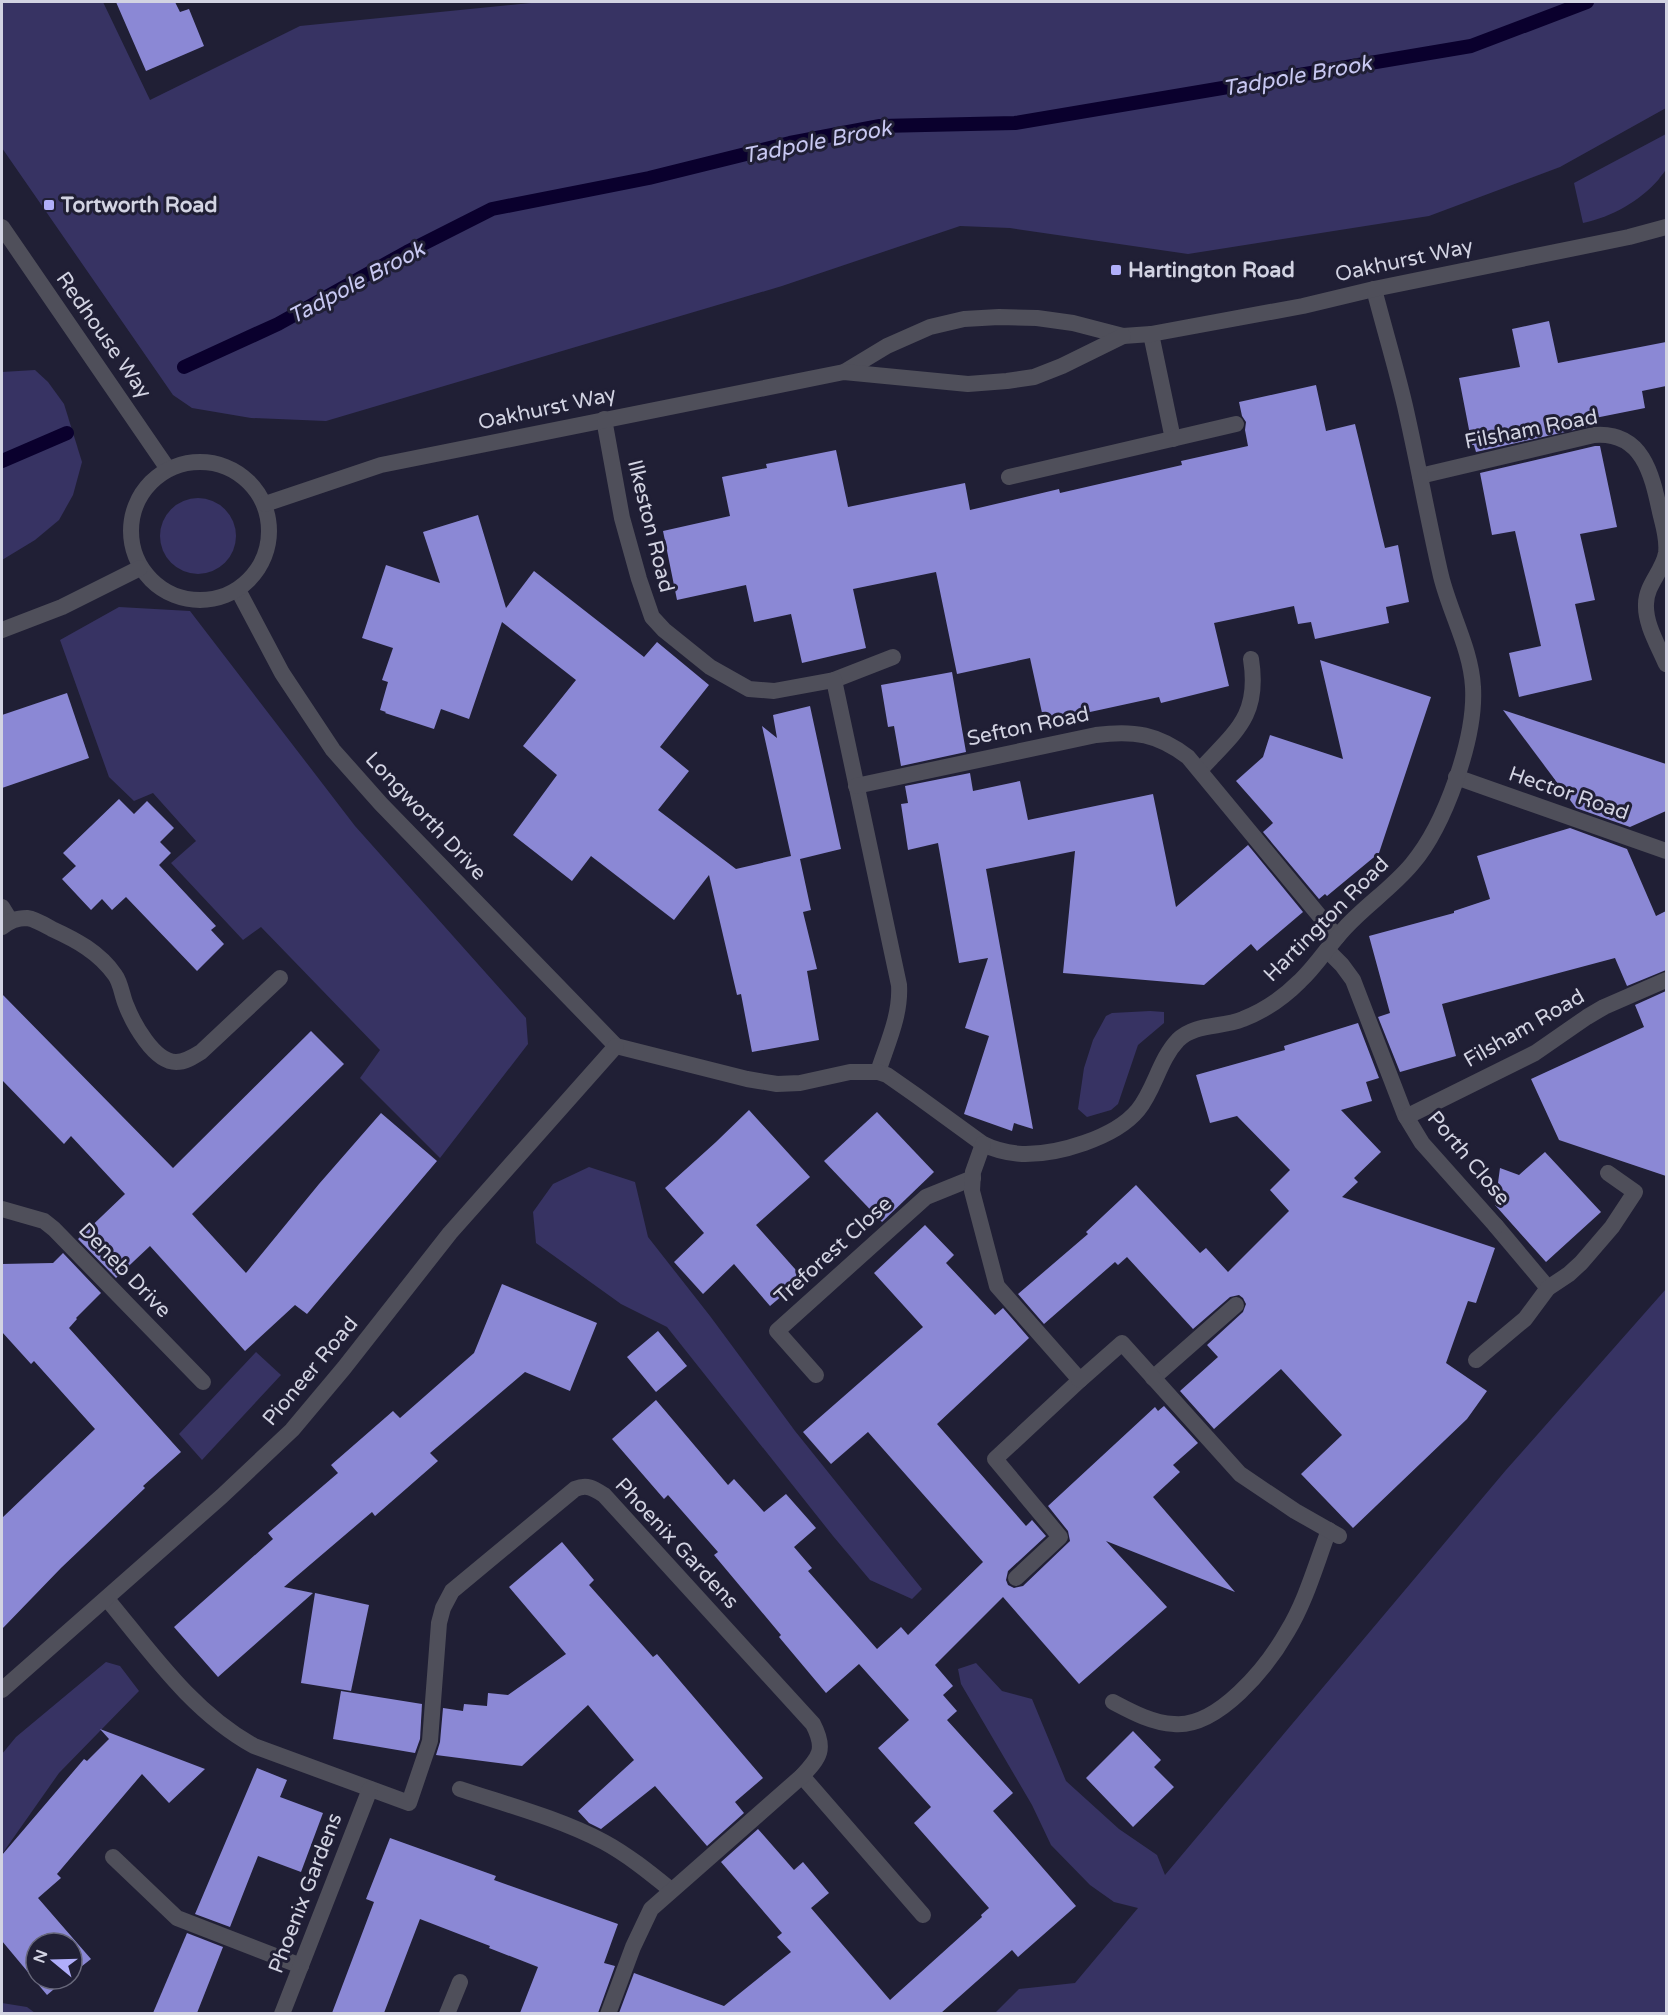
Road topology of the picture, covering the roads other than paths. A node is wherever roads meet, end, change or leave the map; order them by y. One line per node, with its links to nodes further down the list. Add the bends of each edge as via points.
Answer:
1 (2, 227): 10 (street, Redhouse Way)
2 (1666, 227): 3 (street, Oakhurst Way)
3 (1374, 289): 4 (street, Oakhurst Way); 11 (street, Hartington Road)
4 (1151, 334): 5 (street, Oakhurst Way); 9 (street)
5 (1123, 336): 6 (street, Oakhurst Way, via 1034,377 1007,381 968,384); 6 (street, Oakhurst Way, via 1037,318 964,319 930,327 887,346)
6 (844, 372): 7 (street, Oakhurst Way)
7 (604, 419): 13 (street, Oakhurst Way, via 381,465); 20 (street, Ilkeston Road, via 622,518 652,617 710,667 749,689 774,691)
8 (1236, 424): 9 (street)
9 (1173, 439): 12 (street)
10 (168, 469): 13 (street, via 191,462 213,462 235,470 252,484); 14 (street, via 150,482 137,501 130,523 131,546)
11 (1420, 476): 19 (street, Filsham Road, via 1594,435 1611,435 1629,444 1641,455 1653,478 1666,537 1666,554 1645,606); 22 (street, Hartington Road, via 1441,577 1473,686 1470,729)
12 (1009, 477)
13 (265, 504): 15 (street, via 270,526 267,550 258,571)
14 (140, 568): 15 (street, via 155,585 175,597 198,601 221,598); 16 (street, via 62,607)
15 (238, 590): 29 (street, Longworth Drive, via 282,673 333,750)
16 (2, 630)
17 (893, 657): 20 (street, Ilkeston Road)
18 (1251, 659): 21 (street, via 1254,681 1250,707 1242,724)
19 (1666, 664)
20 (834, 680): 23 (street)
21 (1200, 770): 23 (street, Sefton Road, via 1169,744 1122,732); 26 (street, Sefton Road)
22 (1456, 777): 24 (street, Hector Road); 26 (street, Hartington Road, via 1422,852)
23 (856, 786): 30 (street, via 899,985 897,1013)
24 (1666, 851)
25 (4, 918): 27 (street, via 29,918 77,941 98,956 116,976 141,1035 168,1061 189,1059 201,1052)
26 (1332, 943): 31 (street, Porth Close, via 1353,980); 32 (street, Hartington Road, via 1299,982 1262,1011 1183,1035 1166,1056 1137,1112 1120,1126 1050,1152 1020,1154)
27 (280, 978)
28 (1666, 980): 31 (street, Filsham Road, via 1604,1007 1535,1053)
29 (616, 1046): 30 (street, via 777,1084 850,1072); 44 (street, Pioneer Road, via 450,1233 292,1430)
30 (878, 1072): 32 (street, Hartington Road)
31 (1406, 1117): 36 (street, Porth Close, via 1422,1143)
32 (982, 1144): 34 (street)
33 (1608, 1173): 36 (street, via 1635,1192 1581,1263)
34 (973, 1178): 39 (street, Treforest Close, via 926,1197 777,1331); 41 (street, via 972,1191 997,1286)
35 (2, 1209): 42 (street, Deneb Drive, via 44,1221 54,1229)
36 (1548, 1288): 38 (street, via 1528,1315)
37 (1236, 1305): 40 (street)
38 (1476, 1360)
39 (816, 1375)
40 (1153, 1378): 41 (street, via 1122,1343); 46 (street, via 1240,1474 1334,1533 1288,1631 1272,1656 1211,1715 1174,1724 1153,1720)
41 (1080, 1380): 43 (street, via 995,1459 1060,1537)
42 (203, 1382)
43 (1016, 1578)
44 (107, 1599): 45 (street, Pioneer Road); 48 (street, Phoenix Gardens, via 182,1689 231,1733 254,1746)
45 (2, 1690)
46 (1113, 1702)
47 (802, 1776): 48 (street, Phoenix Gardens, via 820,1751 821,1738 813,1724 604,1495 583,1486 452,1591 439,1623 430,1742 410,1803); 51 (street, Phoenix Gardens); 52 (street)
48 (370, 1789): 53 (street, Phoenix Gardens)
49 (460, 1789): 51 (street, via 604,1842)
50 (113, 1857): 53 (street, via 177,1918)
51 (672, 1890): 57 (street, Phoenix Gardens, via 646,1917)
52 (923, 1915)
53 (301, 1966): 55 (street, Phoenix Gardens)
54 (460, 1982): 56 (street)
55 (282, 2013)
56 (447, 2013)
57 (608, 2013)

